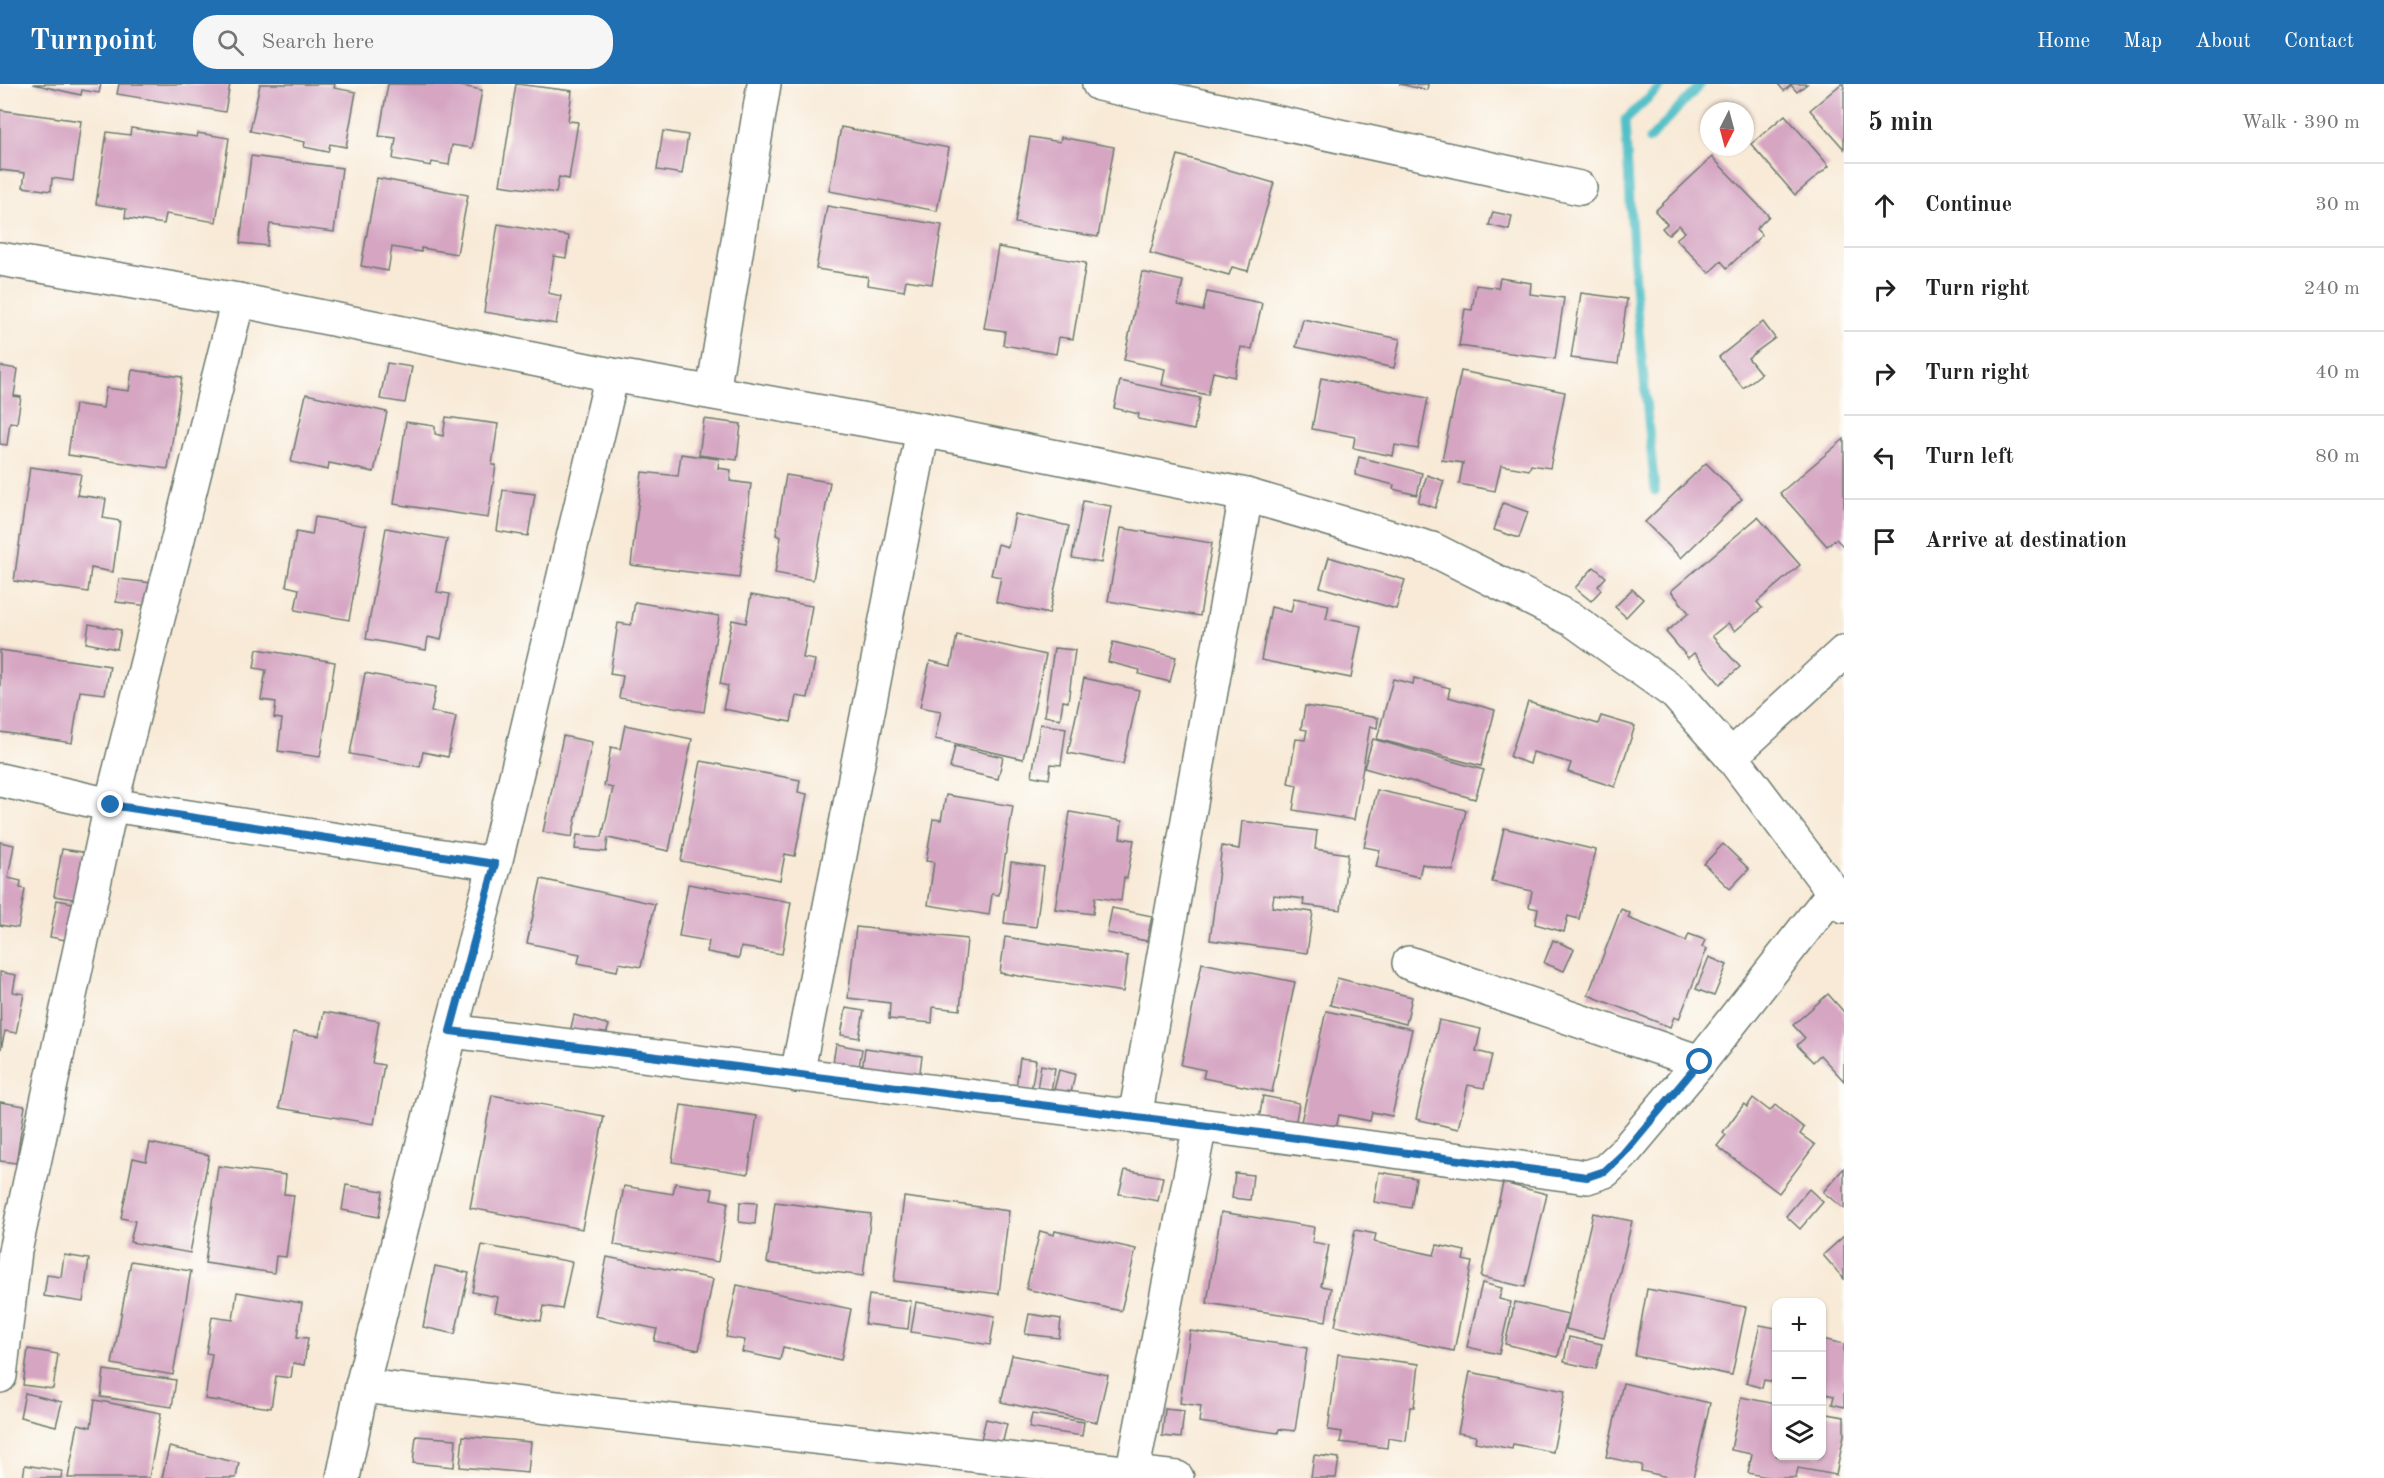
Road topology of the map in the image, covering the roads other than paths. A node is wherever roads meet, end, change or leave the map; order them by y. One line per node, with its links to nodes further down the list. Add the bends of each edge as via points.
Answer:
1 (764, 84): 7 (street)
2 (1099, 84): 3 (street)
3 (1580, 188)
4 (0, 260): 5 (street)
5 (238, 300): 6 (street); 13 (street)
6 (612, 375): 7 (street); 14 (street)
7 (713, 392): 8 (street)
8 (923, 430): 9 (street); 19 (street)
9 (1246, 495): 11 (street, via 1432,549 1573,620 1676,694); 20 (street)
10 (1844, 652): 11 (street)
11 (1731, 756): 15 (street)
12 (0, 780): 13 (street)
13 (111, 805): 14 (street); 22 (street)
14 (495, 864): 17 (street)
15 (1839, 899): 18 (street)
16 (1410, 963): 18 (street)
17 (450, 1031): 19 (street); 24 (street)
18 (1700, 1062): 21 (street, via 1622,1155 1605,1171 1587,1177)
19 (797, 1075): 20 (street)
20 (1135, 1117): 21 (street)
21 (1200, 1125): 25 (street)
22 (8, 1250): 23 (street)
23 (0, 1376)
24 (362, 1386): 25 (street); 26 (street)
25 (1132, 1474): 27 (street)
26 (343, 1478)
27 (1177, 1478)

